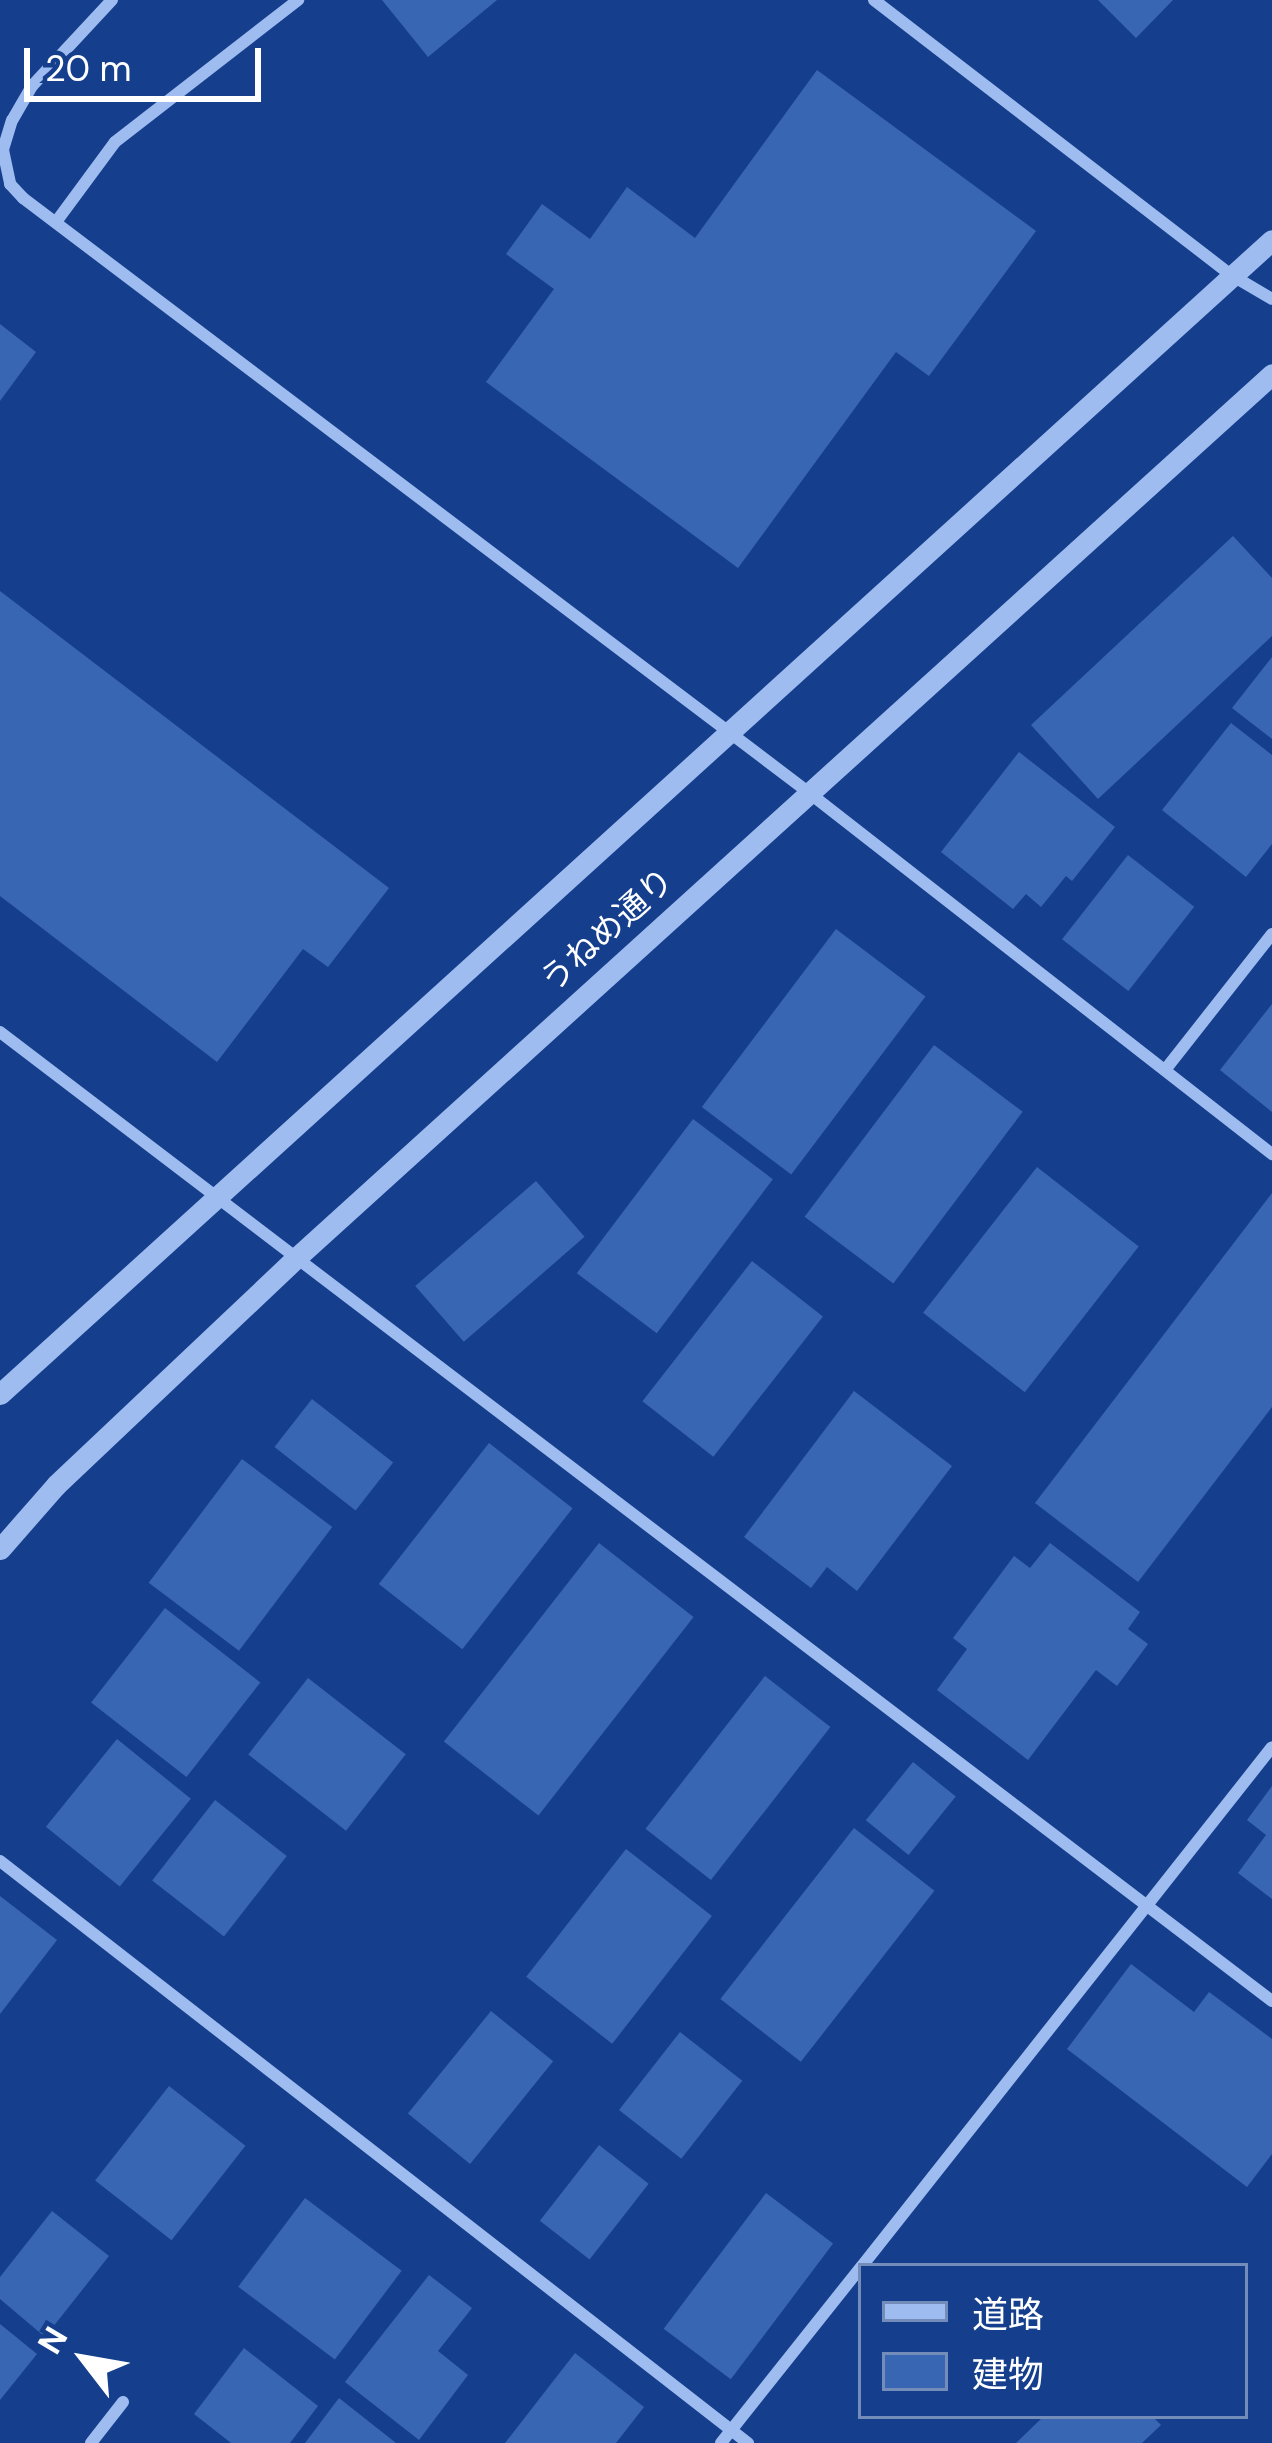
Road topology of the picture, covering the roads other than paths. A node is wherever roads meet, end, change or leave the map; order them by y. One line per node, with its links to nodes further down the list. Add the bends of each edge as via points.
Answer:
1 (112, 0): 4 (street, via 32,86 3,151 10,184)
2 (298, 0): 4 (street, via 115,142)
3 (874, 0): 6 (street)
4 (56, 222): 9 (street)
5 (1272, 240): 6 (street, うねめ通り)
6 (1233, 276): 7 (street); 9 (street, うねめ通り)
7 (1272, 299)
8 (1272, 374): 10 (street, うねめ通り)
9 (726, 733): 10 (street); 15 (street, うねめ通り)
10 (808, 792): 13 (street); 16 (street, うねめ通り)
11 (1272, 934): 13 (street)
12 (0, 1032): 15 (street)
13 (1165, 1070): 14 (street)
14 (1272, 1154)
15 (214, 1197): 16 (street); 17 (street, うねめ通り)
16 (295, 1259): 18 (street, うねめ通り, via 56,1485); 21 (street)
17 (0, 1394)
18 (0, 1549)
19 (1272, 1747): 21 (street)
20 (0, 1861): 26 (street)
21 (1150, 1904): 22 (street); 23 (street)
22 (1272, 2001)
23 (863, 2263)
24 (858, 2270): 26 (street)
25 (123, 2402): 27 (street)
26 (731, 2430): 28 (street); 29 (street)
27 (91, 2443)
28 (722, 2443)
29 (748, 2443)

